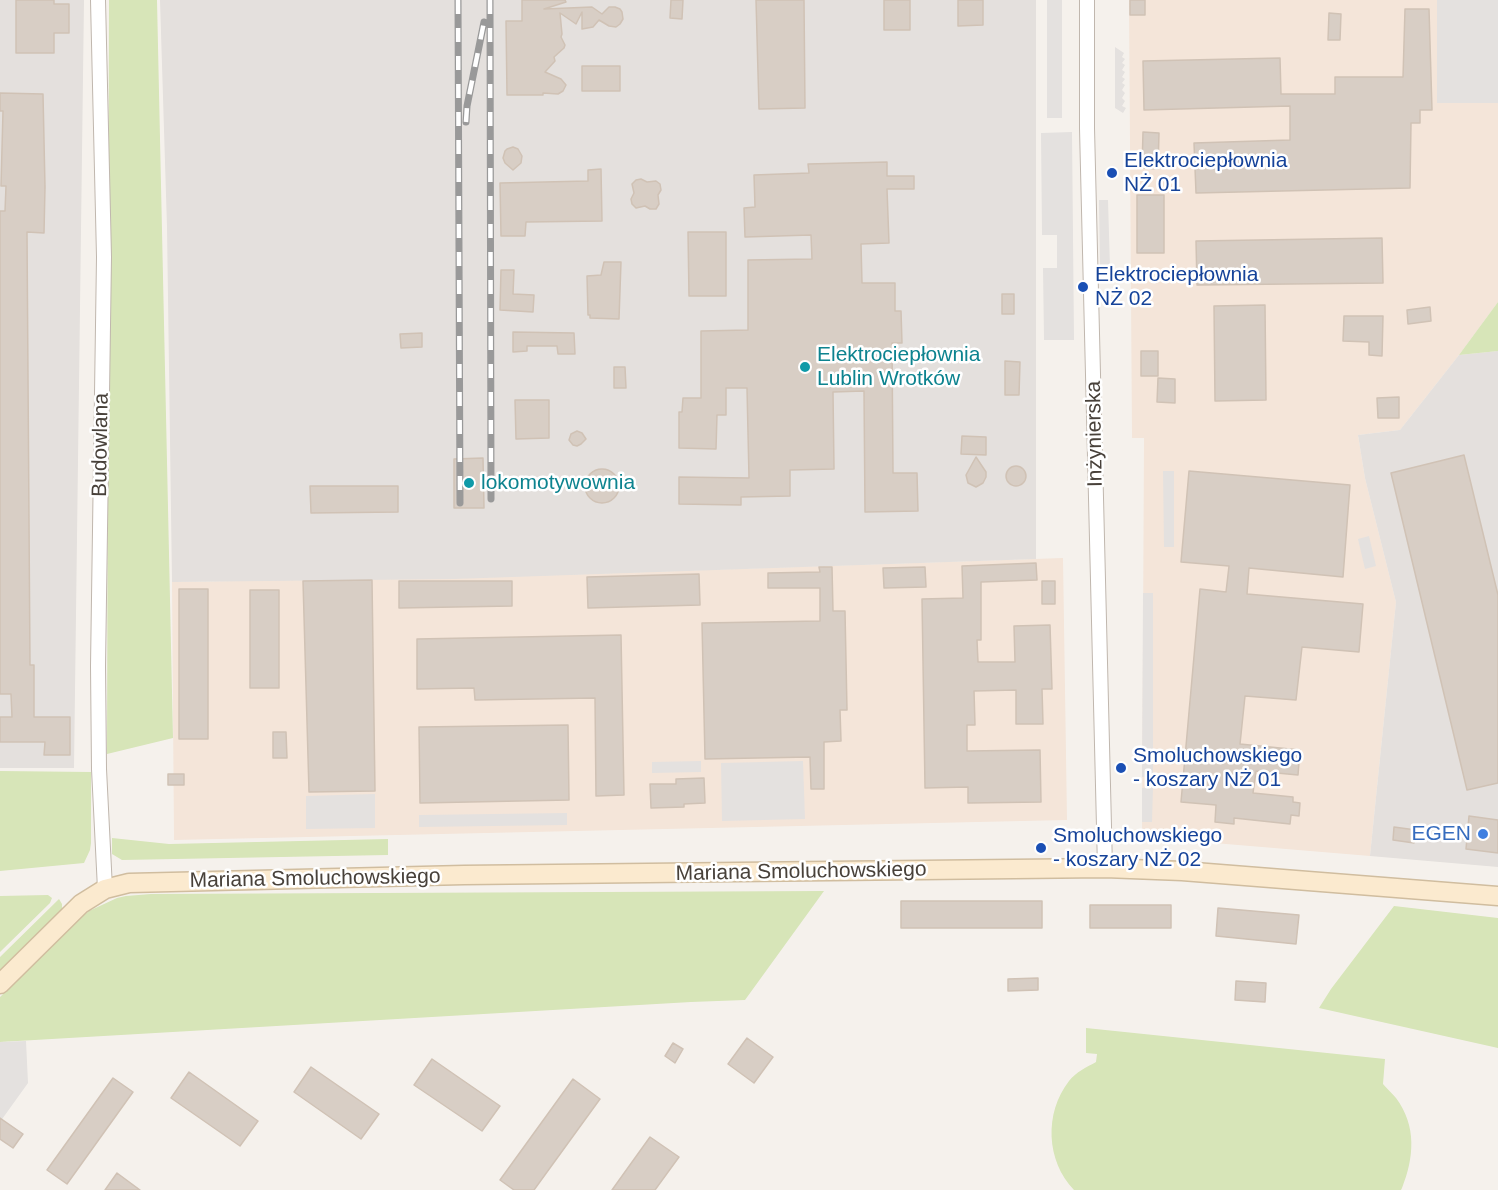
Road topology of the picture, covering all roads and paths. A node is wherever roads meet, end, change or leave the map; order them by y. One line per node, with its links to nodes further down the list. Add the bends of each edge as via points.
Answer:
1 (98, 0): 4 (street, Budowlana, via 104,257 98,666)
2 (1087, 0): 3 (street, Inżynierska)
3 (1105, 868): 4 (street, Mariana Smoluchowskiego, via 442,876 129,883); 5 (street, Mariana Smoluchowskiego)
4 (105, 889): 6 (street, via 81,904)
5 (1498, 896)
6 (0, 984)

